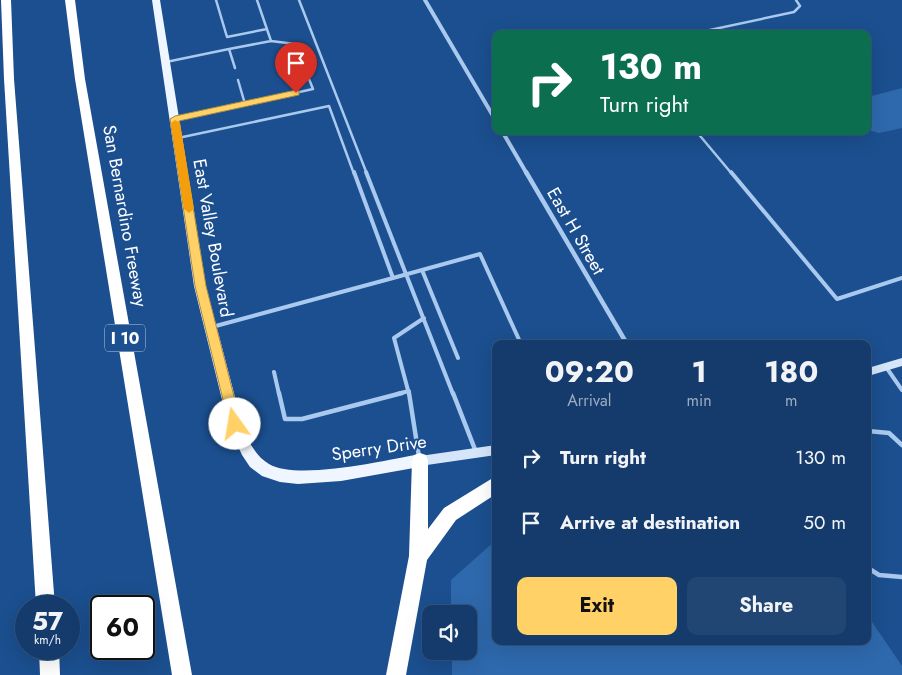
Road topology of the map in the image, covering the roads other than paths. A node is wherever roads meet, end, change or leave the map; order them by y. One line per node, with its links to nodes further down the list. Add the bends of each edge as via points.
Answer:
1 (6, 0): 49 (highway)
2 (70, 0): 52 (highway, San Bernardino Freeway / I 10, via 80,79)
3 (156, 0): 13 (main road, East Valley Boulevard)
4 (216, 0): 9 (lane, via 227,37)
5 (257, 0): 9 (lane)
6 (299, 0): 17 (lane)
7 (425, 0): 19 (street)
8 (796, 0): 10 (lane, via 800,6 794,12)
9 (267, 29): 11 (lane)
10 (710, 30)
11 (271, 41): 12 (lane); 16 (lane, via 295,44 313,89)
12 (230, 49): 13 (lane); 14 (lane)
13 (166, 62): 20 (main road, East Valley Boulevard)
14 (235, 68)
15 (238, 80): 16 (lane)
16 (245, 104): 20 (lane)
17 (340, 104): 18 (lane); 25 (lane)
18 (329, 106): 23 (lane); 26 (lane)
19 (492, 114)
20 (175, 119): 23 (main road, East Valley Boulevard)
21 (504, 135): 31 (street, East H Street)
22 (699, 135): 27 (lane, via 837,299)
23 (178, 138): 29 (main road, East Valley Boulevard, via 200,286)
24 (422, 270): 25 (lane); 30 (lane, via 480,254); 32 (lane)
25 (406, 274): 26 (lane); 28 (lane)
26 (393, 278): 29 (lane)
27 (902, 278)
28 (424, 318): 38 (lane, via 394,338); 42 (lane)
29 (211, 327): 44 (main road, East Valley Boulevard, via 242,444 253,460)
30 (519, 340)
31 (625, 340)
32 (458, 358)
33 (902, 362): 34 (street)
34 (886, 366): 35 (street); 37 (lane)
35 (871, 371)
36 (274, 372): 38 (lane, via 285,419 302,419)
37 (902, 390)
38 (409, 391): 43 (lane)
39 (871, 432): 40 (lane, via 889,433)
40 (902, 445)
41 (492, 450): 42 (street, Sperry Drive)
42 (476, 452): 43 (street, Sperry Drive)
43 (420, 460): 44 (main road, Sperry Drive, via 309,476 287,476); 46 (highway)
44 (267, 471)
45 (492, 487): 46 (highway, via 450,514)
46 (418, 556): 53 (highway)
47 (871, 572): 48 (lane)
48 (902, 577)
49 (45, 595)
50 (49, 660): 51 (highway)
51 (50, 675)
52 (182, 675)
53 (396, 675)

